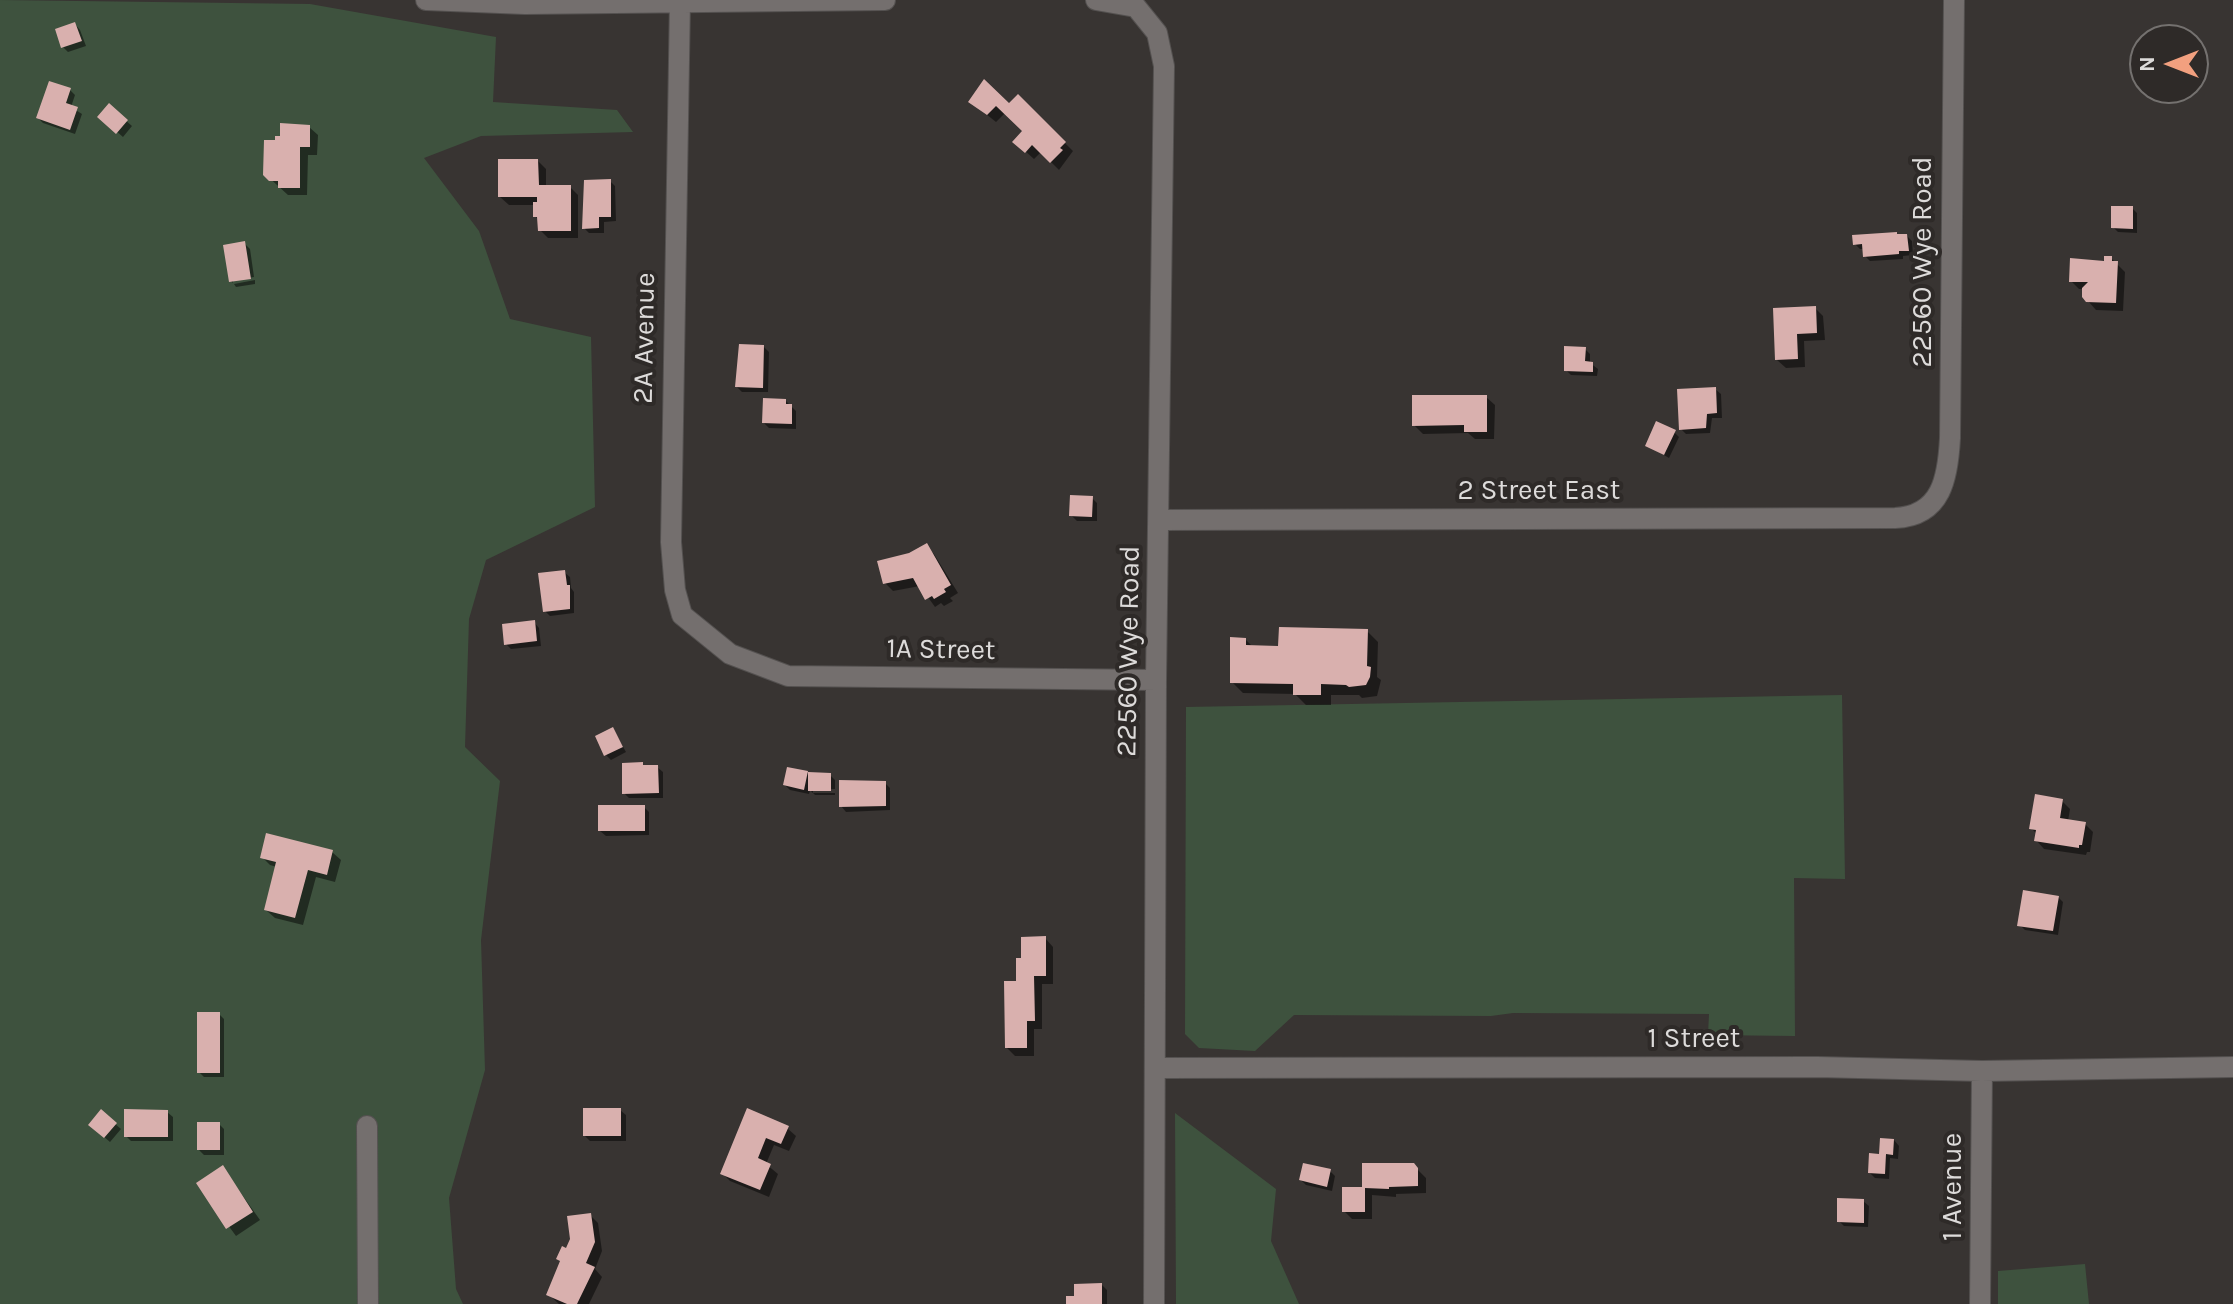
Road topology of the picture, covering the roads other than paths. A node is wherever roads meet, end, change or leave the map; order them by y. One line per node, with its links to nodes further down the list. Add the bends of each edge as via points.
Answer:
1 (426, 0): 5 (street)
2 (885, 0): 5 (street)
3 (1096, 0): 7 (street, 22560 Wye Road, via 1136,7 1157,33 1164,66)
4 (1954, 0): 6 (street, 22560 Wye Road, via 1950,448 1943,487)
5 (680, 1): 8 (street, 2A Avenue, via 671,542 682,615)
6 (1919, 513): 7 (street, 2 Street East, via 1895,518)
7 (1159, 520): 9 (street, 22560 Wye Road)
8 (730, 654): 9 (street, 1A Street, via 788,676)
9 (1156, 680): 11 (street, 22560 Wye Road)
10 (2233, 1067): 12 (street, 1 Street)
11 (1155, 1068): 12 (street, 1 Street); 15 (street, 22560 Wye Road)
12 (1982, 1071): 16 (street, 1 Avenue)
13 (367, 1126): 14 (street)
14 (368, 1304)
15 (1154, 1304)
16 (1980, 1304)

